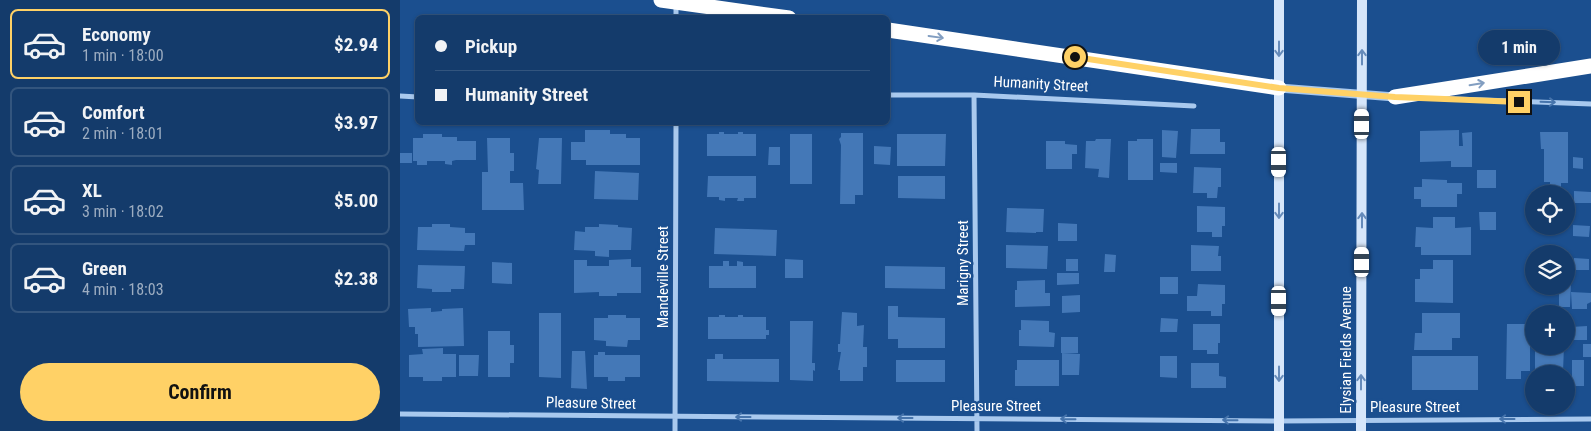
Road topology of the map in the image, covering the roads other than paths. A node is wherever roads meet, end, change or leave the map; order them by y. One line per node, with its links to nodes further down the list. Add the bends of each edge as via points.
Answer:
1 (661, 0): 6 (highway)
2 (676, 0): 5 (street)
3 (1279, 0): 9 (main road, one-way to 9)
4 (1362, 0): 12 (main road, Elysian Fields Avenue, one-way to 4)
5 (676, 15)
6 (768, 15)
7 (890, 30): 9 (highway, one-way to 9)
8 (1591, 66): 15 (highway, one-way to 8)
9 (1279, 88): 12 (street); 24 (main road, one-way to 24)
10 (974, 94): 11 (street, Humanity Street); 17 (street, Humanity Street); 21 (street, Marigny Street)
11 (890, 95)
12 (1362, 95): 15 (street); 23 (main road, Elysian Fields Avenue, one-way to 12)
13 (400, 96): 14 (street)
14 (415, 96)
15 (1395, 97): 16 (street, one-way to 16)
16 (1591, 104)
17 (1194, 106)
18 (676, 125): 20 (street, Mandeville Street)
19 (400, 414): 20 (street, Pleasure Street)
20 (675, 416): 21 (street, Pleasure Street, one-way to 20); 25 (street, Mandeville Street)
21 (977, 418): 24 (street, Pleasure Street, one-way to 21); 26 (street, Marigny Street)
22 (1591, 419): 23 (street, Pleasure Street, one-way to 23)
23 (1361, 420): 24 (street, Pleasure Street); 27 (main road, Elysian Fields Avenue)
24 (1279, 426)
25 (675, 431)
26 (977, 431)
27 (1361, 431)

